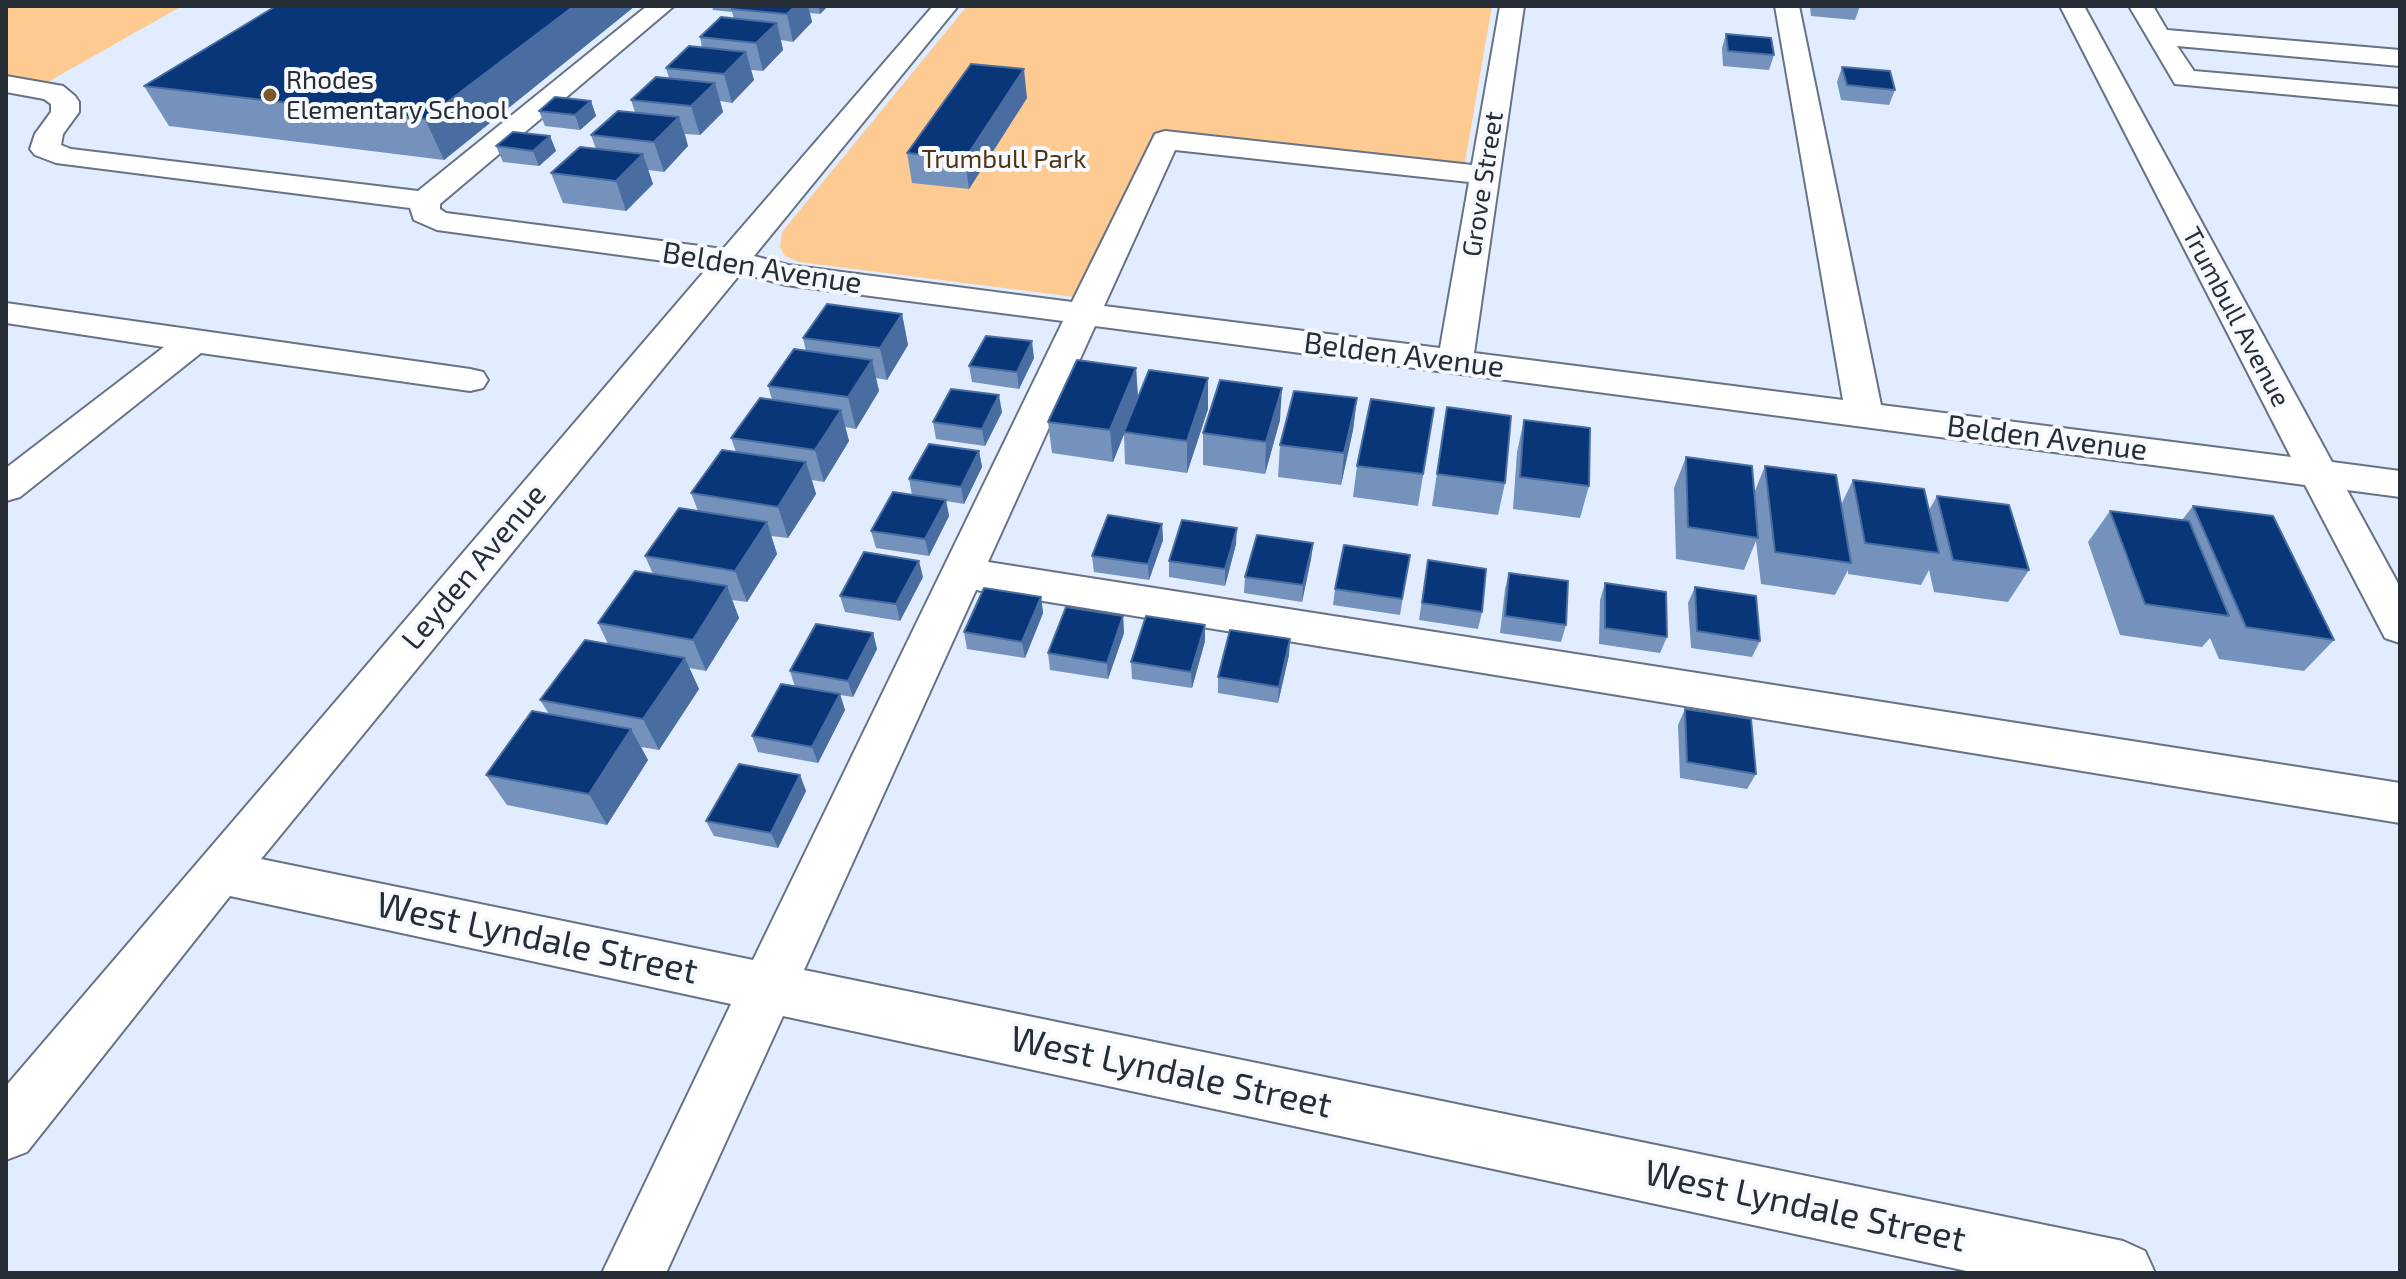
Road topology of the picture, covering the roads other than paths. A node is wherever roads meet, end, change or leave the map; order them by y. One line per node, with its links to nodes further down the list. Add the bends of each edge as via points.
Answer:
1 (662, 6): 12 (street)
2 (946, 6): 13 (street, Leyden Avenue)
3 (1512, 6): 11 (street, Grove Street)
4 (1787, 6): 19 (street)
5 (2072, 6): 20 (street, Trumbull Avenue)
6 (2141, 6): 7 (street)
7 (2158, 37): 8 (street); 10 (street, via 2185,78)
8 (2400, 58)
9 (6, 84): 12 (street, via 53,92 65,102 45,149 66,157)
10 (2400, 97)
11 (1484, 175): 15 (street, via 1165,140); 17 (street, Grove Street)
12 (425, 201): 13 (street, Belden Avenue, via 425,213 437,221)
13 (731, 260): 15 (street, Belden Avenue, via 786,275); 26 (street, Leyden Avenue)
14 (6, 313): 16 (street)
15 (1083, 315): 17 (street, Belden Avenue); 23 (street)
16 (194, 341): 18 (street); 22 (street)
17 (1455, 362): 19 (street, Belden Avenue)
18 (470, 380)
19 (1864, 414): 20 (street, Belden Avenue)
20 (2319, 474): 21 (street, Belden Avenue); 24 (street, Trumbull Avenue)
21 (2400, 484)
22 (6, 488)
23 (962, 573): 25 (street); 27 (street)
24 (2400, 627)
25 (2400, 803)
26 (219, 872): 27 (street, West Lyndale Street); 28 (street, Leyden Avenue)
27 (768, 987): 29 (street); 30 (street, West Lyndale Street)
28 (6, 1131)
29 (634, 1273)
30 (2123, 1273)

